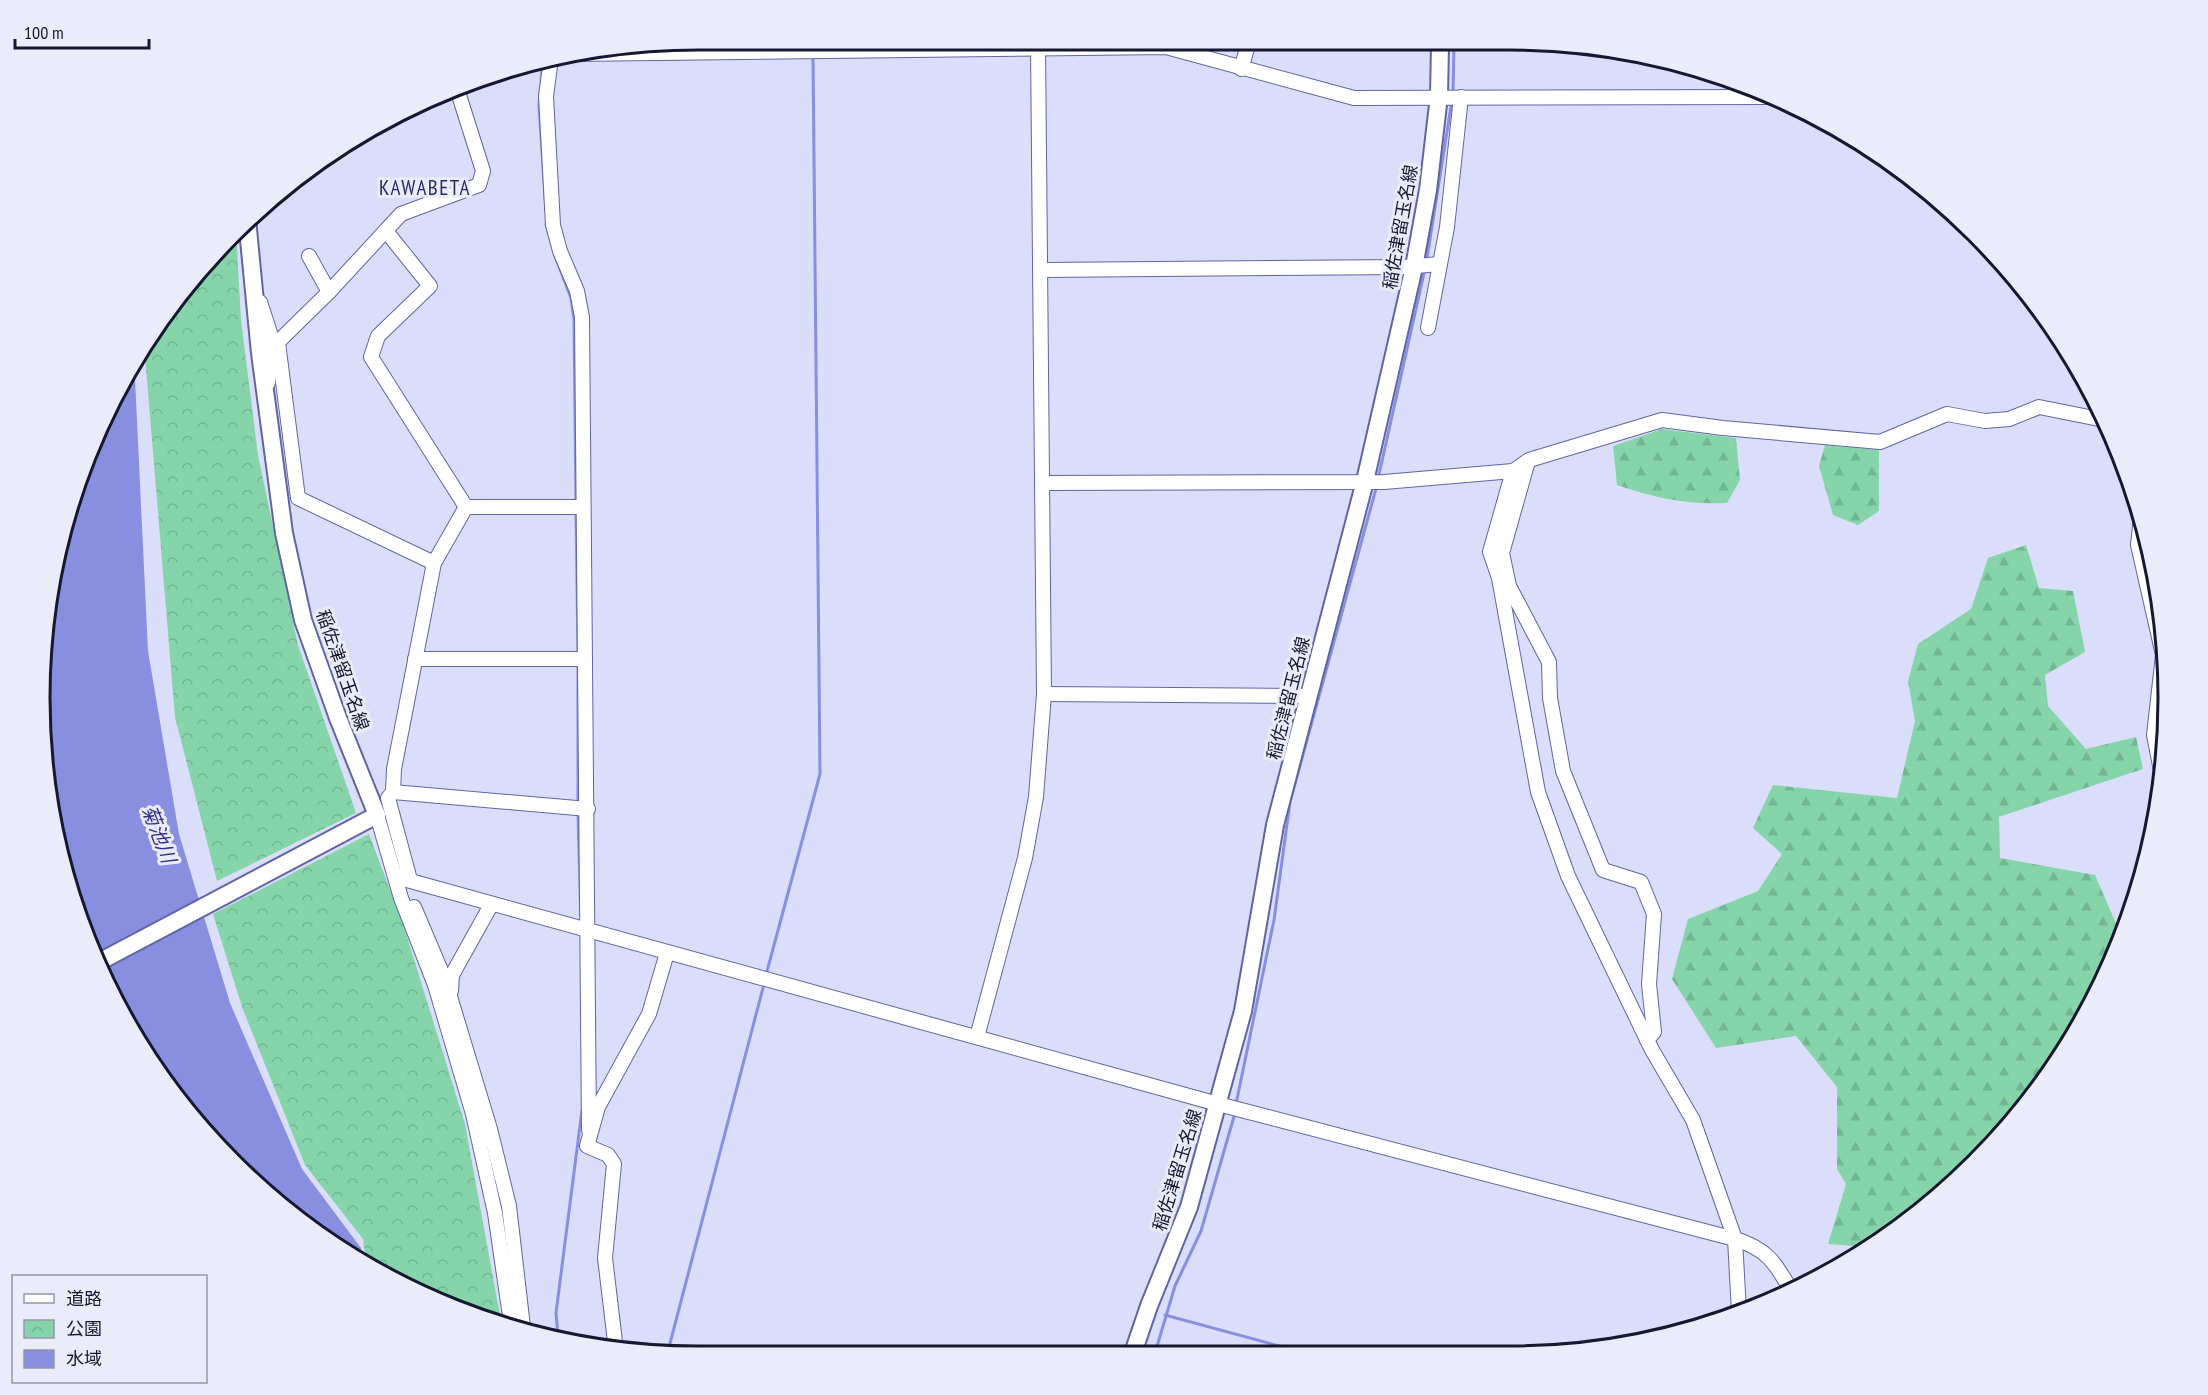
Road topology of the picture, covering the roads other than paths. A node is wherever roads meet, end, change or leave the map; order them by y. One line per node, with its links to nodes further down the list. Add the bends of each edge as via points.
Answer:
1 (887, 50): 6 (street)
2 (1038, 50): 18 (street)
3 (1176, 50): 8 (street)
4 (1247, 50): 8 (street)
5 (1440, 50): 10 (main road, 稲佐津留玉名線)
6 (628, 54)
7 (550, 67): 30 (street, via 546,96 553,225 577,291 582,317)
8 (1241, 69): 10 (street, via 1354,98)
9 (459, 96): 14 (street, via 483,171 479,184 401,214)
10 (1440, 96): 11 (street); 17 (main road, 稲佐津留玉名線)
11 (1461, 97): 12 (street); 16 (street)
12 (1753, 97)
13 (248, 230): 19 (main road, 稲佐津留玉名線)
14 (386, 231): 20 (street); 29 (street, via 430,286 378,336 371,357)
15 (309, 256): 20 (street)
16 (1440, 264): 17 (street); 21 (street)
17 (1414, 267): 18 (street); 27 (main road, 稲佐津留玉名線)
18 (1041, 270): 28 (street)
19 (253, 280): 22 (street); 23 (main road, 稲佐津留玉名線)
20 (329, 292): 22 (street)
21 (1428, 328)
22 (276, 342): 23 (street); 32 (street, via 297,498)
23 (266, 400): 42 (main road, 稲佐津留玉名線, via 284,533 303,620)
24 (2095, 418): 25 (street, via 2039,407 2009,419 1985,421 1947,414 1880,442 1662,420)
25 (1528, 461): 26 (street); 50 (street, via 1502,553 1509,586 1549,662 1550,698 1563,771 1603,870 1641,882 1654,914 1649,984 1654,1032)
26 (1513, 471): 27 (street); 50 (street, via 1490,552 1538,792 1568,876)
27 (1373, 481): 28 (street); 37 (main road, 稲佐津留玉名線)
28 (1043, 483): 36 (street)
29 (466, 507): 30 (street); 32 (street)
30 (579, 507): 35 (street)
31 (2139, 540): 33 (street)
32 (434, 563): 34 (street)
33 (2152, 606)
34 (415, 659): 35 (street); 40 (street)
35 (580, 659): 41 (street)
36 (1044, 694): 37 (street); 49 (street, via 1036,797 1025,858)
37 (1308, 696): 51 (main road, 稲佐津留玉名線, via 1275,825)
38 (2158, 700): 39 (street)
39 (2156, 747)
40 (393, 792): 41 (street); 43 (street, via 388,798)
41 (582, 808): 45 (street)
42 (370, 819): 43 (street); 47 (main road)
43 (402, 878): 44 (street); 48 (street); 56 (street, via 401,898 441,1003 474,1114 497,1224)
44 (491, 904): 45 (street); 48 (street, via 452,975)
45 (584, 930): 46 (street); 52 (street)
46 (667, 953): 49 (street); 52 (street, via 649,1014)
47 (105, 959)
48 (450, 998): 57 (street, via 509,1206)
49 (977, 1037): 51 (street)
50 (1647, 1040): 53 (street, via 1693,1120)
51 (1229, 1107): 53 (street); 59 (main road, 稲佐津留玉名線)
52 (589, 1130): 58 (street, via 586,1146 608,1155 614,1164 605,1258)
53 (1736, 1239): 54 (street, via 1755,1245 1768,1255); 55 (street)
54 (1787, 1284)
55 (1739, 1303)
56 (510, 1317)
57 (523, 1321)
58 (615, 1340)
59 (1135, 1346)

